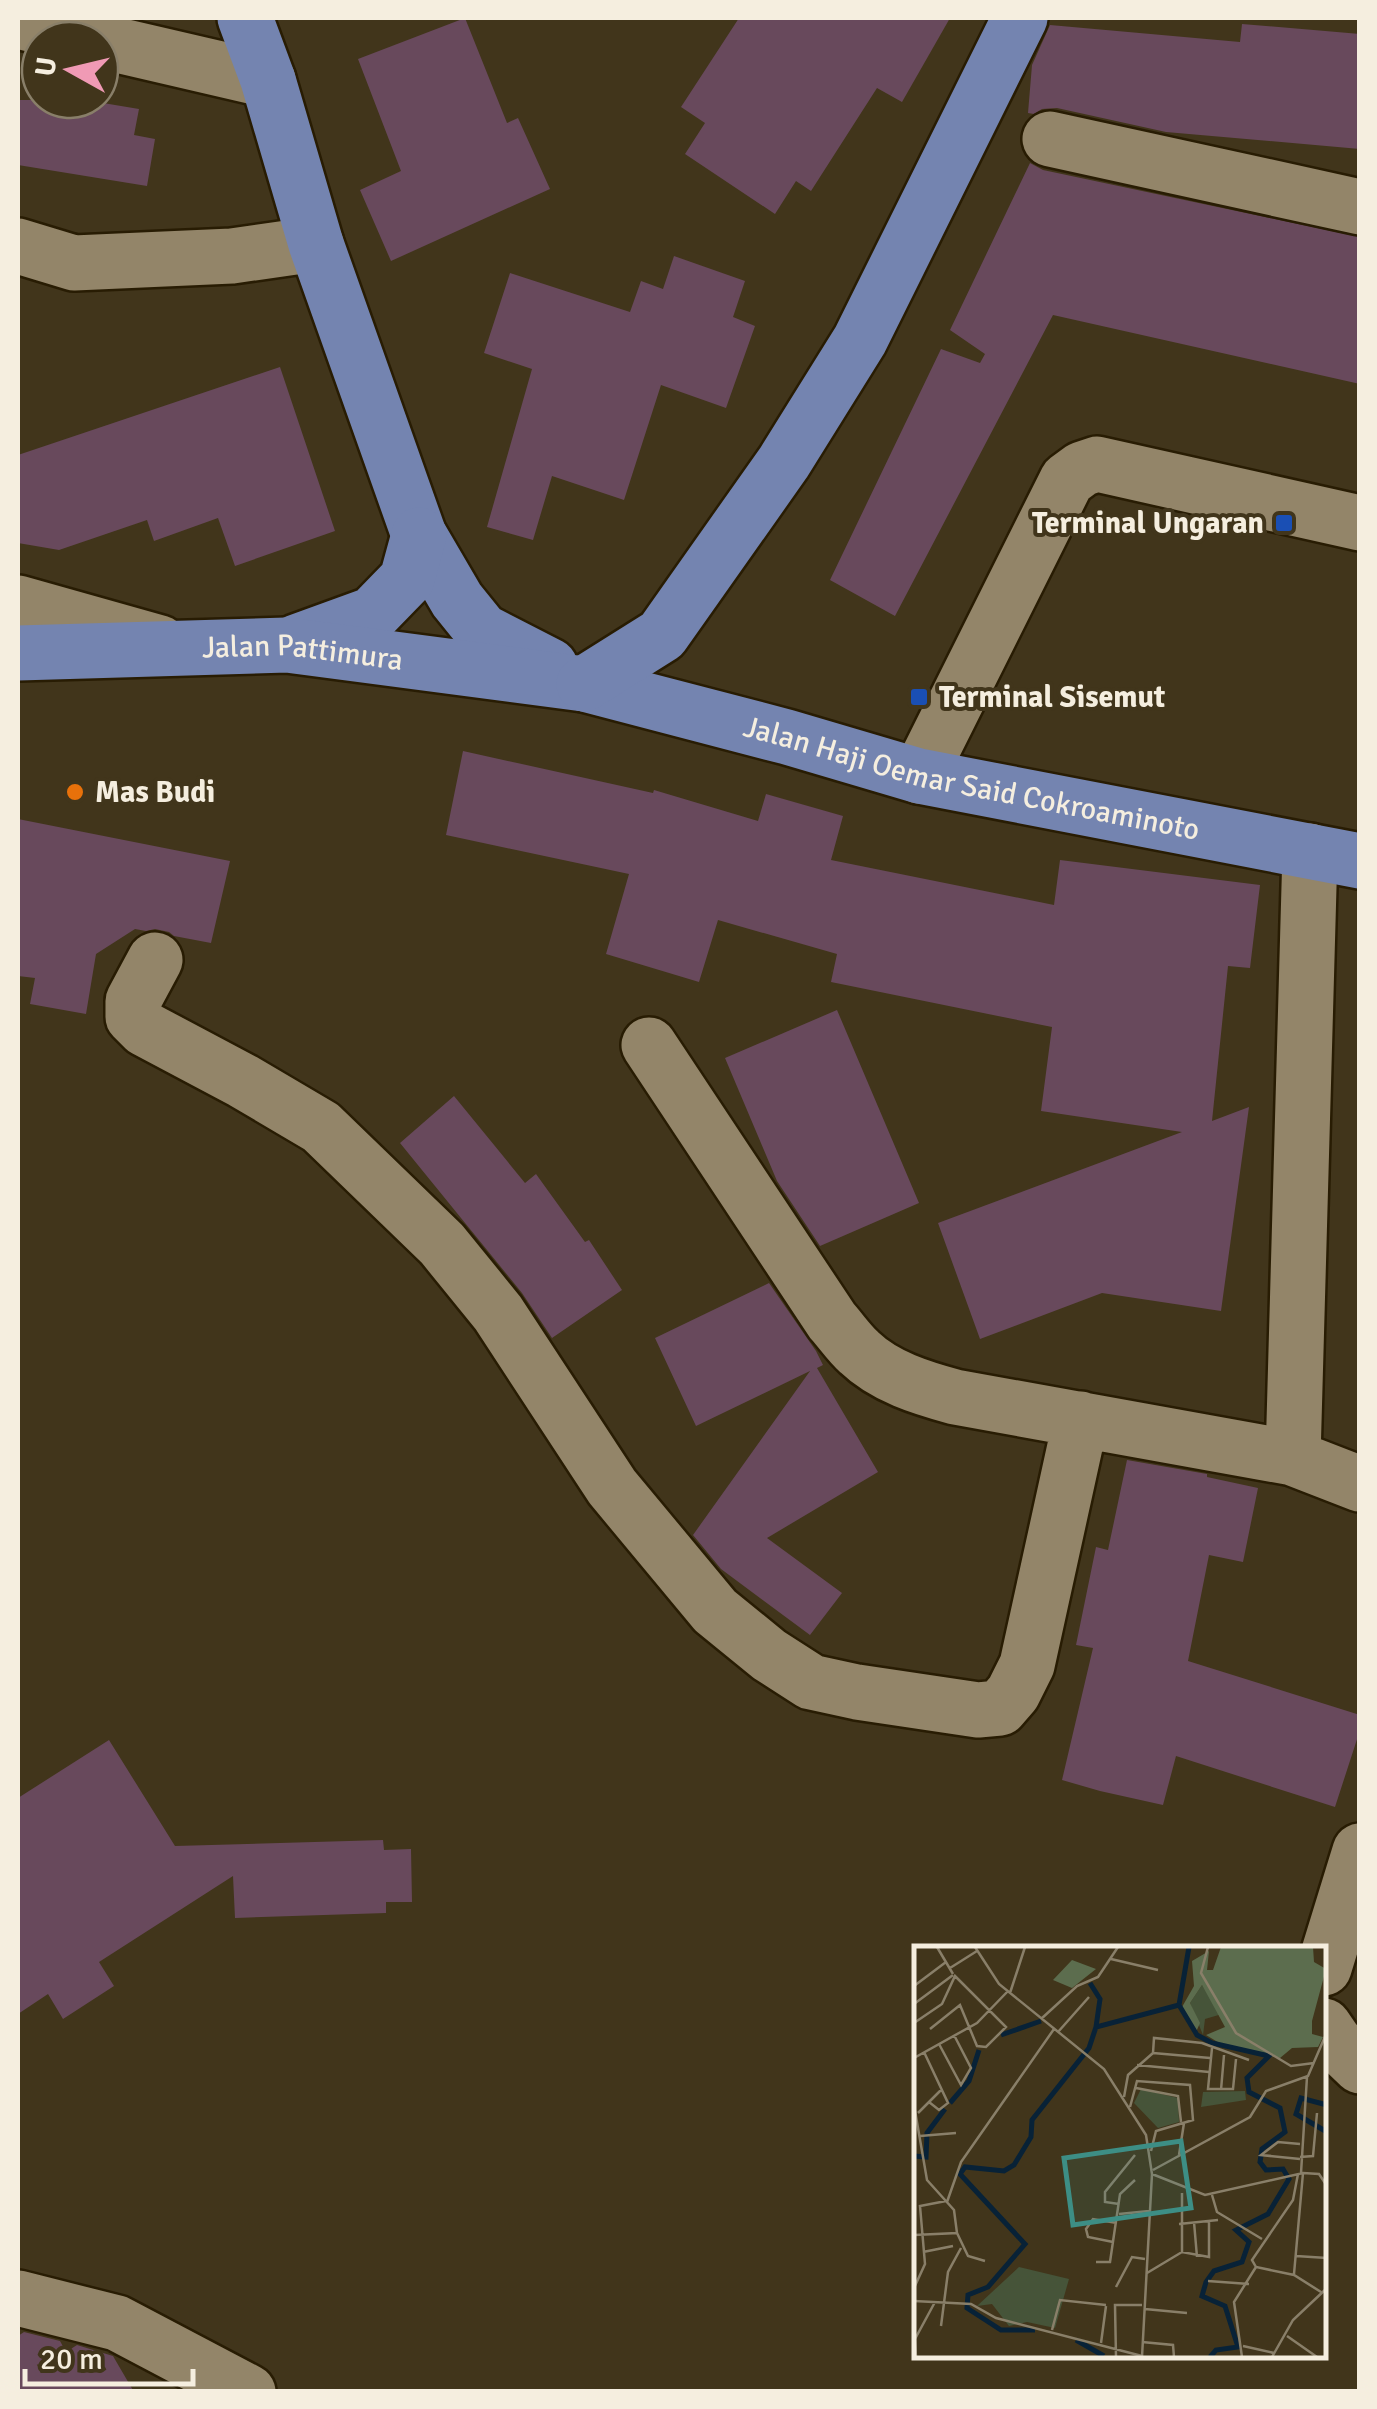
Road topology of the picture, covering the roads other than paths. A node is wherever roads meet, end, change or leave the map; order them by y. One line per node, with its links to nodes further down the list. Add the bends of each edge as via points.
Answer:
1 (245, 18): 4 (main road)
2 (1020, 18): 15 (main road, via 860,340 784,462 662,635)
3 (120, 45): 4 (street)
4 (268, 80): 7 (main road)
5 (1050, 138): 6 (street)
6 (1360, 208)
7 (316, 244): 8 (street, via 232,256 74,263); 10 (main road)
8 (18, 246)
9 (1360, 524): 16 (street, via 1098,464 1082,469 1067,480)
10 (419, 535): 12 (main road, via 407,579 373,614); 15 (main road, via 482,630)
11 (18, 603): 13 (street)
12 (287, 645): 13 (main road, Jalan Pattimura); 15 (main road, Jalan Pattimura)
13 (178, 648): 14 (main road, Jalan Pattimura)
14 (18, 653)
15 (584, 684): 16 (main road, Jalan Haji Oemar Said Cokroaminoto)
16 (919, 776): 17 (main road, Jalan Haji Oemar Said Cokroaminoto)
17 (1335, 856): 21 (street)
18 (155, 960): 20 (street, via 133,1017 322,1128 442,1244 498,1313 612,1487 714,1612 811,1682 1000,1708 1027,1665)
19 (649, 1044): 20 (street, via 860,1354 924,1388)
20 (1081, 1419): 21 (street)
21 (1292, 1458): 22 (street)
22 (1360, 1484)
23 (1360, 1852): 24 (street)
24 (1327, 1958)
25 (1327, 2030): 26 (street)
26 (1360, 2066)
27 (18, 2298): 28 (street, via 117,2324)
28 (248, 2392)

